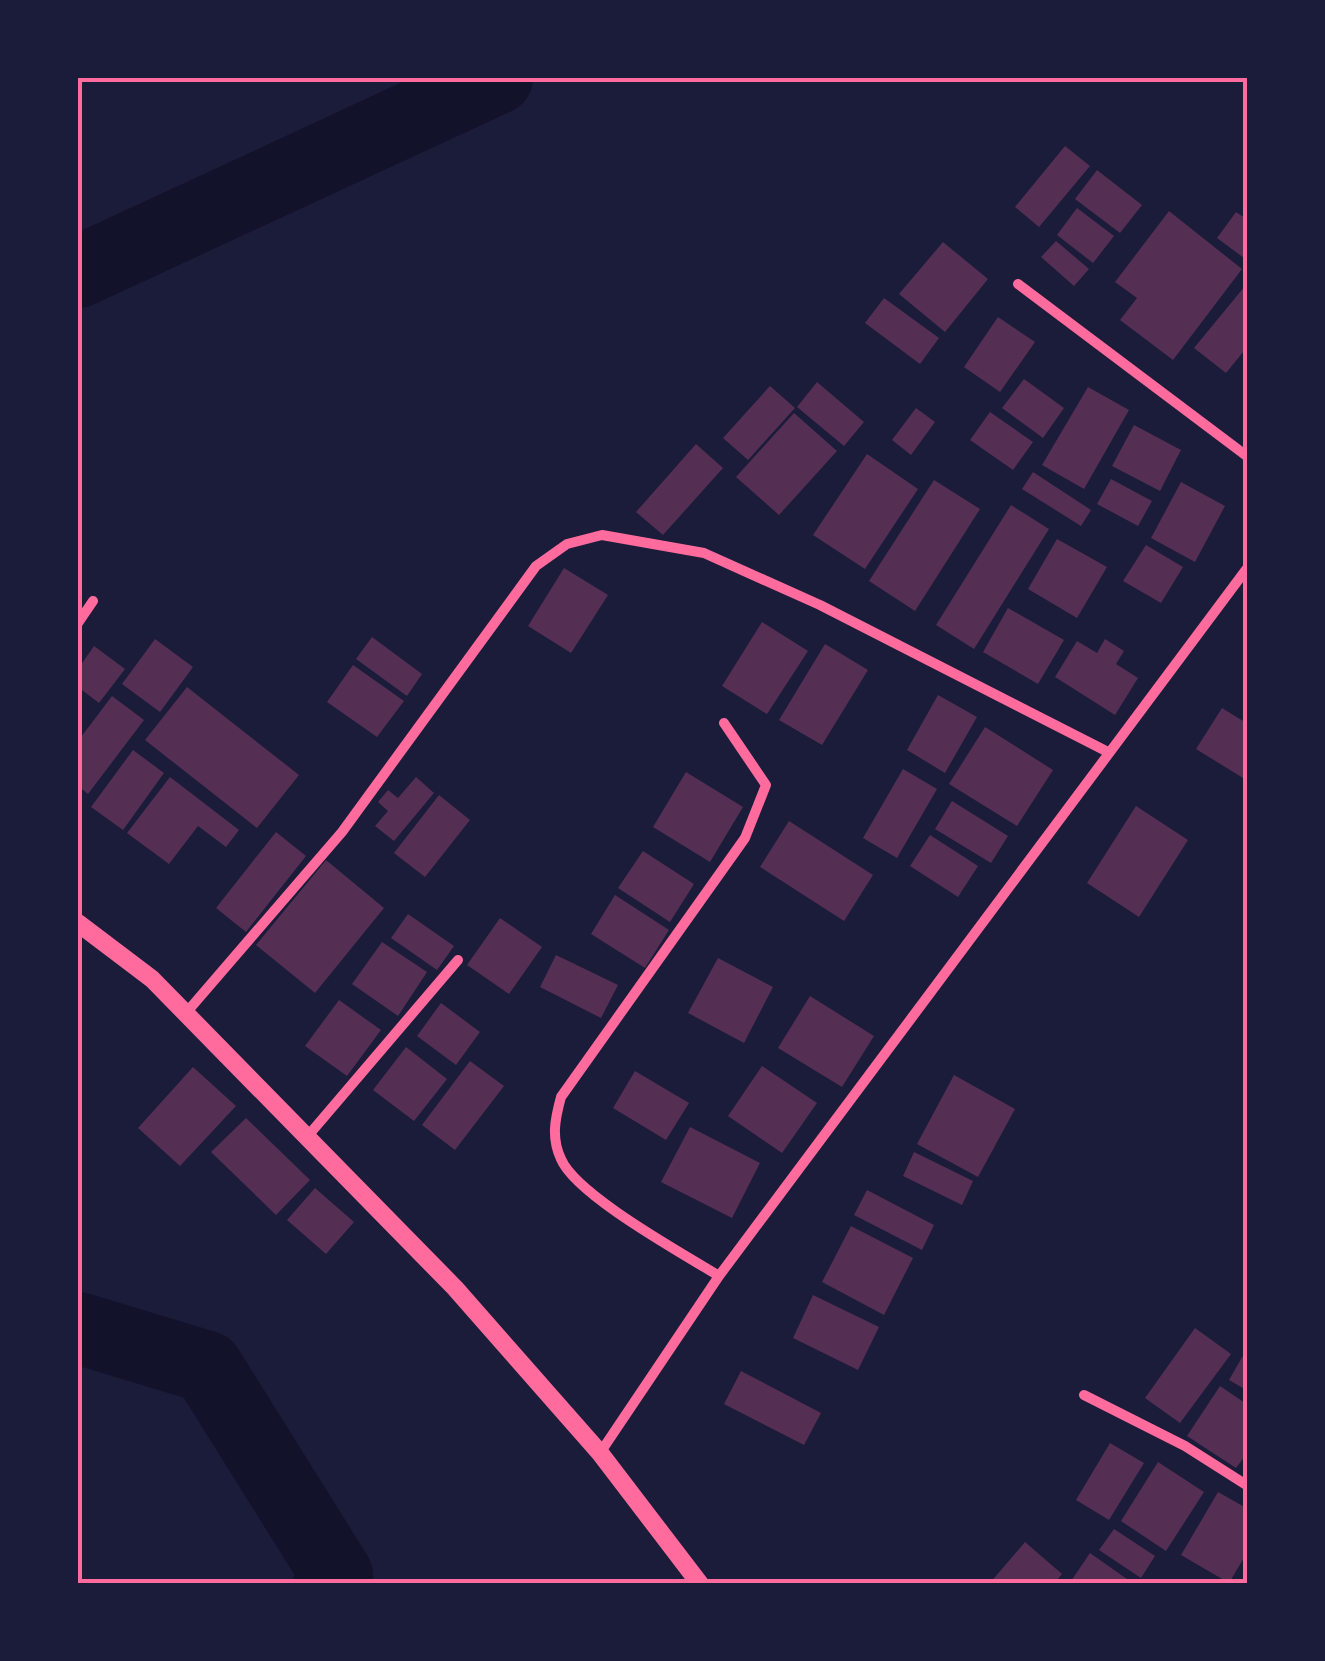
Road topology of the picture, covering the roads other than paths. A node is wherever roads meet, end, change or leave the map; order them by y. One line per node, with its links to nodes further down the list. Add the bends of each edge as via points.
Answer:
1 (1018, 284): 2 (street)
2 (1248, 457)
3 (1248, 567): 7 (street)
4 (94, 600): 5 (street)
5 (78, 623)
6 (724, 723): 12 (street, via 766,785 760,806 745,838 560,1098 553,1126 561,1162 582,1182)
7 (1108, 752): 10 (street, via 704,554 618,536 566,544 536,566 342,832); 12 (street)
8 (78, 923): 10 (street)
9 (458, 960): 11 (street)
10 (186, 1013): 11 (street)
11 (307, 1137): 14 (street, via 455,1288)
12 (718, 1276): 14 (street)
13 (1084, 1395): 15 (street)
14 (600, 1454): 16 (street)
15 (1248, 1486)
16 (700, 1584)

